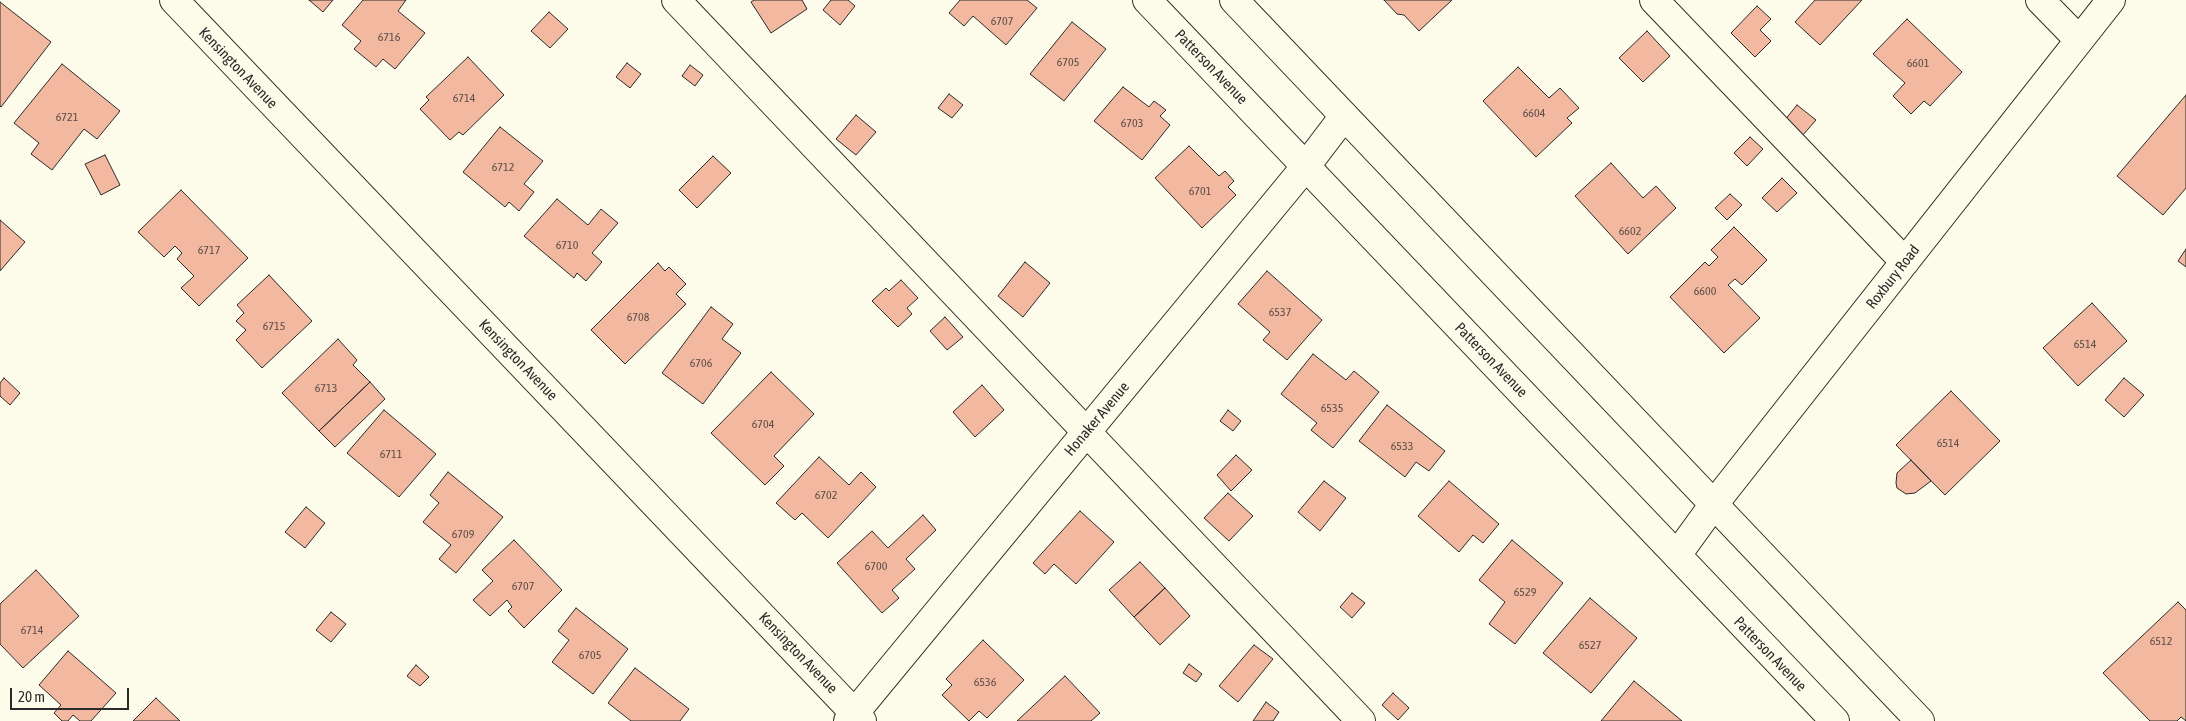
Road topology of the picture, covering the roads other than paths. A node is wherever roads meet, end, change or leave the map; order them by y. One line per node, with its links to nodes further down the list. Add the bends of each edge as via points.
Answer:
1 (174, 0): 15 (street, Kensington Avenue)
2 (676, 0): 12 (street)
3 (1147, 0): 10 (street, Patterson Avenue)
4 (1234, 0): 9 (street)
5 (1654, 0): 11 (street)
6 (2040, 0): 8 (street)
7 (2111, 0): 8 (street, Roxbury Road)
8 (2079, 40): 11 (street, Roxbury Road)
9 (1344, 116): 10 (street, Honaker Avenue); 13 (street)
10 (1306, 166): 12 (street, Honaker Avenue); 14 (street, Patterson Avenue)
11 (1905, 262): 13 (street, Roxbury Road)
12 (1086, 432): 15 (street, Honaker Avenue); 16 (street)
13 (1714, 504): 14 (street, Roxbury Road); 18 (street)
14 (1677, 556): 17 (street, Patterson Avenue)
15 (855, 718)
16 (1361, 721)
17 (1835, 721)
18 (1920, 721)

